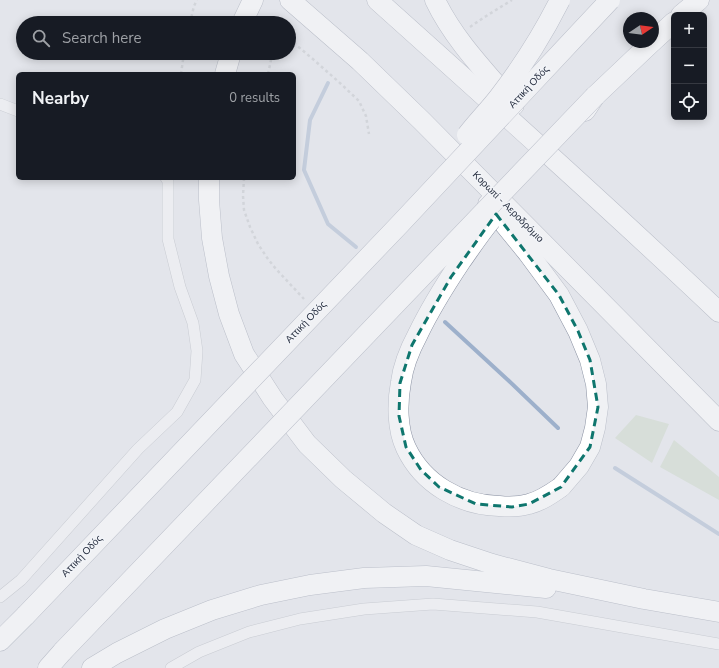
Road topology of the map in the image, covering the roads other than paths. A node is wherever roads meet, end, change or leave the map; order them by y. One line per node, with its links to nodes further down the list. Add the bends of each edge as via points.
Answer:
1 (290, 0): 18 (highway, Κορωπί - Αεροδρόμιο, via 360,61)
2 (377, 0): 19 (highway)
3 (435, 0): 19 (highway, via 458,38)
4 (560, 0): 22 (highway, bridge, via 499,97 421,186)
5 (610, 0): 22 (highway, Αττική Οδός, bridge)
6 (699, 0): 8 (highway)
7 (255, 6): 9 (highway)
8 (685, 12)
9 (247, 16)
10 (671, 25): 11 (highway)
11 (659, 35)
12 (645, 48): 15 (highway)
13 (229, 60): 14 (highway)
14 (226, 72)
15 (595, 96): 18 (highway, bridge, via 568,136 518,187 483,229 429,311 404,367 399,416 406,448 413,460 439,487 451,495 476,504 512,507 547,497 561,487 579,466 590,447 595,428 598,407 596,384 590,360 578,331 559,296 528,253 452,161); 30 (highway, bridge)
16 (0, 104): 17 (street)
17 (16, 110)
18 (422, 121): 24 (highway, Κορωπί - Αεροδρόμιο)
19 (567, 170): 23 (highway)
20 (168, 180): 25 (street, via 168,239 180,287 193,323 197,351 195,380 177,412 138,449 21,580)
21 (210, 180): 26 (highway, via 208,200 219,276 229,314 244,354 272,399 307,444 338,474 384,513 416,535 450,550 542,577)
22 (399, 225): 28 (highway, Αττική Οδός, bridge)
23 (719, 312)
24 (719, 421)
25 (0, 597)
26 (644, 599): 27 (highway); 31 (highway, via 426,576 364,578 261,595 212,610 165,629)
27 (719, 612)
28 (0, 641)
29 (719, 644): 32 (street, via 537,612 433,604 364,609 300,619 249,632 200,652)
30 (48, 668)
31 (92, 668)
32 (171, 668)

